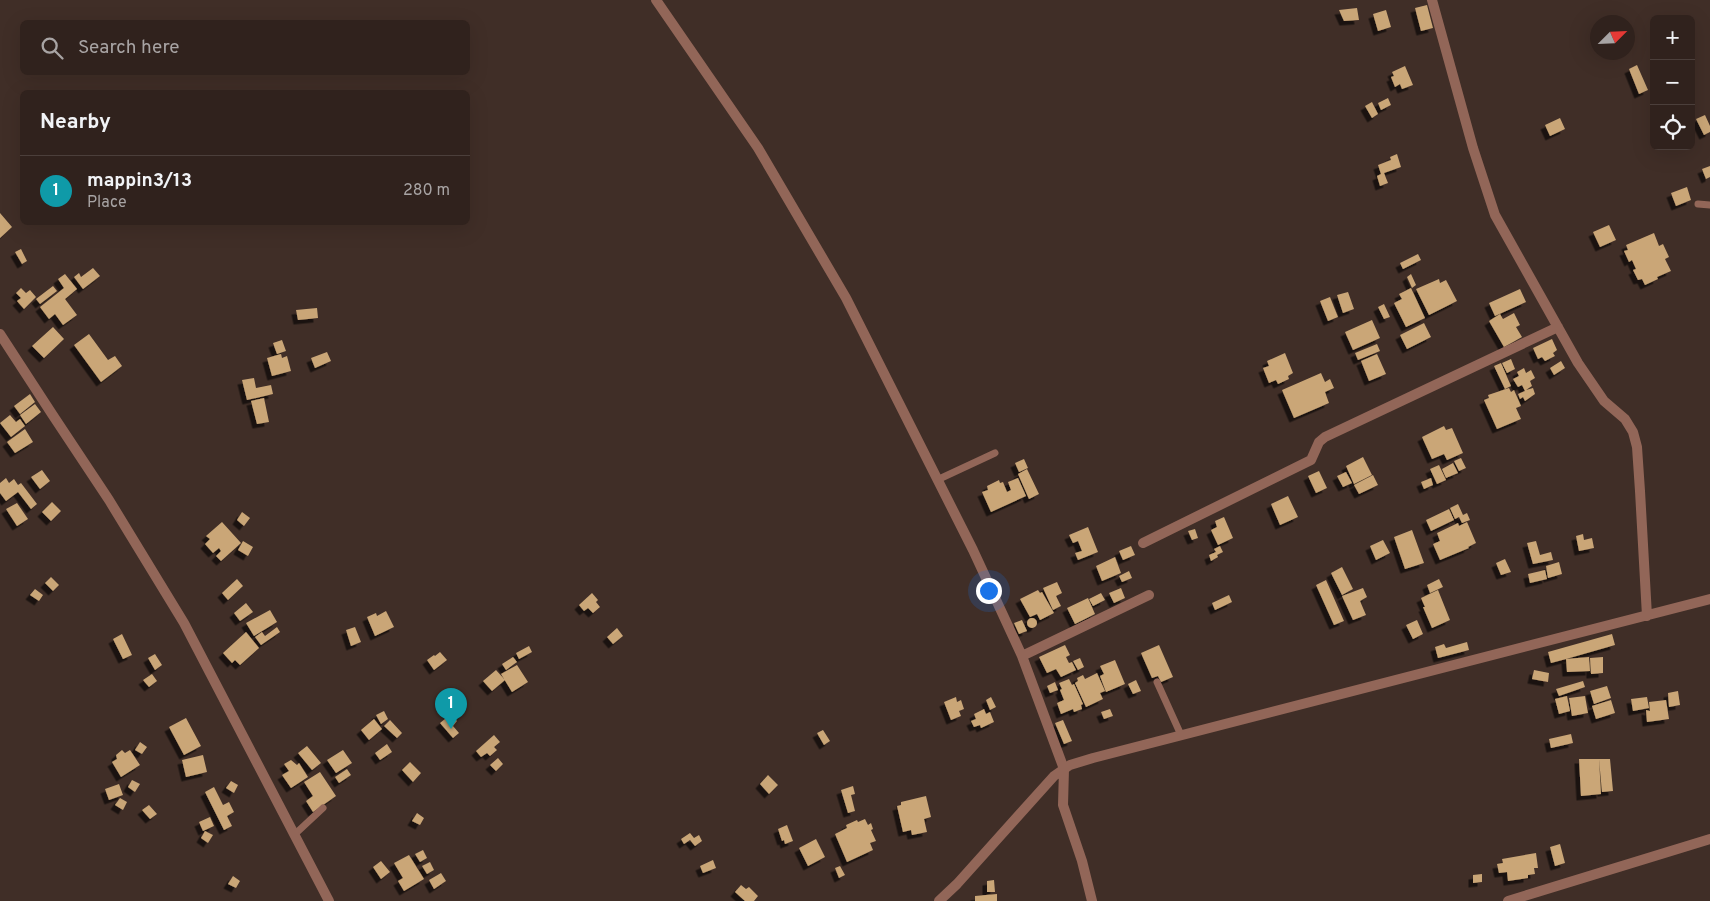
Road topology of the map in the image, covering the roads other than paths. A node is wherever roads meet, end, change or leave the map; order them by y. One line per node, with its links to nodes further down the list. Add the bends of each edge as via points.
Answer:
1 (656, 0): 8 (street, via 758,148 846,298)
2 (1432, 0): 5 (street, via 1495,215)
3 (1698, 204): 4 (lane)
4 (1710, 205)
5 (1558, 327): 9 (street, via 1325,437 1319,442 1311,460); 12 (street, via 1604,401 1633,432 1637,447)
6 (0, 334): 18 (street, via 184,622)
7 (995, 453): 8 (lane)
8 (937, 480): 13 (street)
9 (1144, 544)
10 (1149, 595): 13 (street)
11 (1710, 599): 12 (street)
12 (1647, 616): 15 (street)
13 (1022, 656): 16 (street)
14 (1157, 682): 15 (lane)
15 (1181, 735): 16 (street, via 1092,758)
16 (1064, 769): 20 (street, via 1054,776); 23 (street, via 1062,805)
17 (323, 808): 18 (lane)
18 (294, 835): 21 (street)
19 (1710, 840): 24 (street)
20 (948, 897): 22 (street)
21 (329, 901)
22 (939, 901)
23 (1092, 901)
24 (1508, 901)

